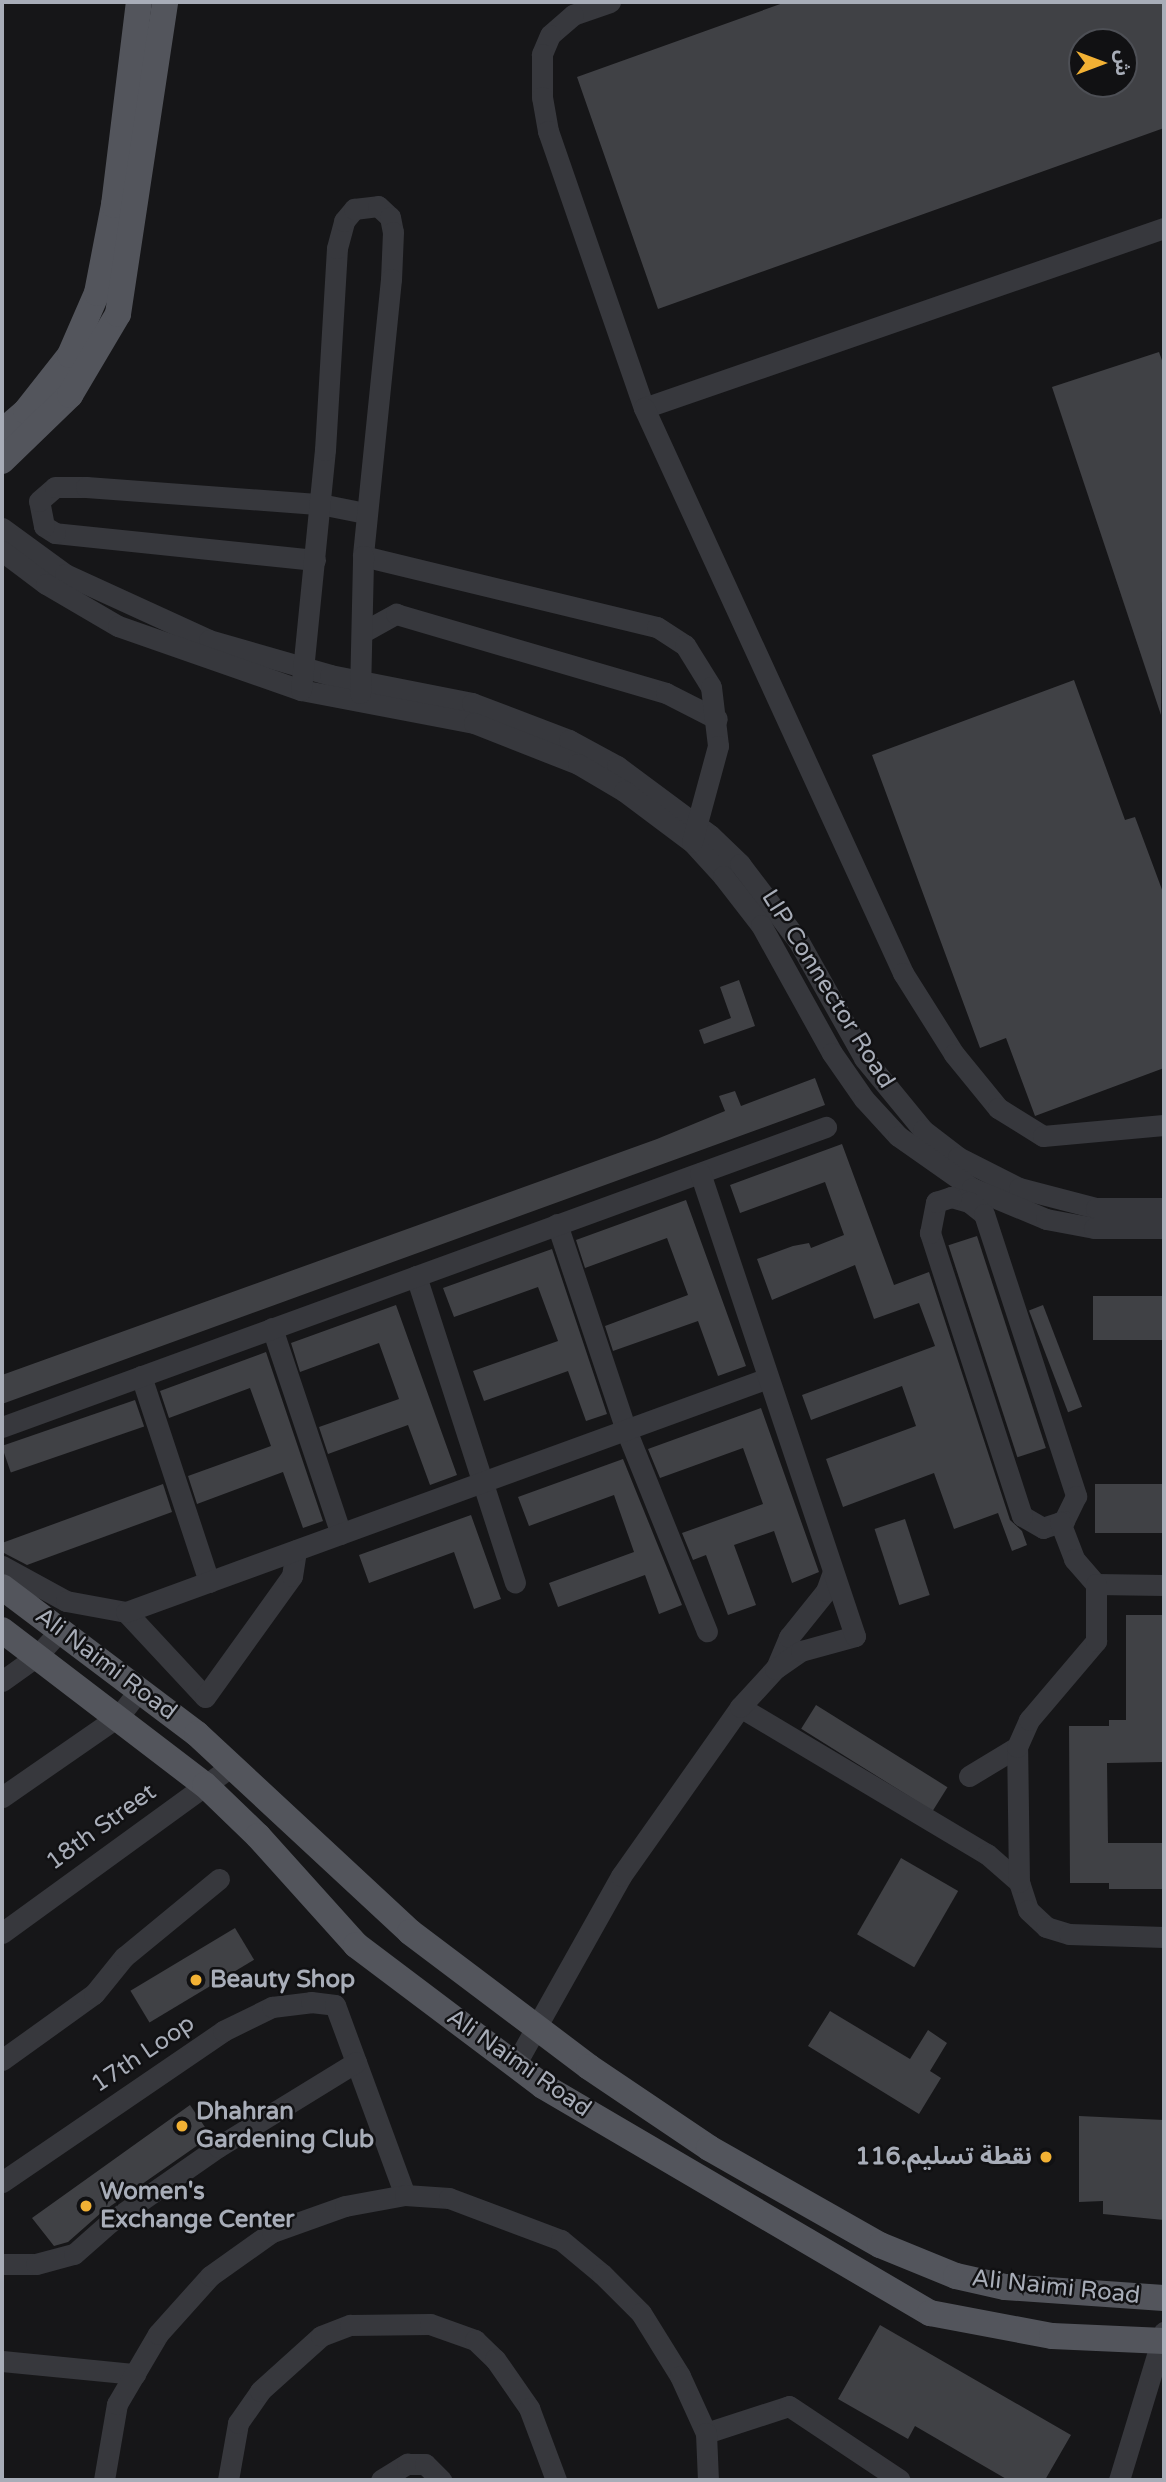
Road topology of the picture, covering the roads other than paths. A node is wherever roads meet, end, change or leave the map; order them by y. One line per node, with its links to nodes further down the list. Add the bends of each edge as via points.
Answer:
1 (139, 2): 6 (main road, via 114,205 97,293 70,355 26,411)
2 (165, 2): 7 (main road, via 118,314 70,395)
3 (610, 2): 5 (street, via 573,15 550,35 542,54 542,97 548,131)
4 (1164, 229): 5 (street)
5 (644, 408): 20 (street, via 902,973 954,1054 998,1108 1043,1136)
6 (2, 432)
7 (2, 461)
8 (320, 504): 9 (street); 9 (street, via 337,248 344,221 354,209 378,206 390,217 393,232); 13 (street); 13 (street, via 86,488 55,488 38,502 44,526 55,533)
9 (365, 513): 12 (street)
10 (2, 528): 15 (street, LIP Connector Road, via 65,573 124,603 209,640)
11 (2, 551): 16 (street, LIP Connector Road, via 46,584 118,626)
12 (363, 556): 14 (street); 18 (street, via 657,627 685,645 698,662 711,687)
13 (315, 560): 15 (street)
14 (363, 632): 17 (street); 18 (street, via 396,614 666,693)
15 (304, 668): 16 (street); 17 (street, LIP Connector Road)
16 (301, 690): 17 (street, LIP Connector Road)
17 (360, 691): 19 (street, LIP Connector Road, via 530,744 624,791)
18 (717, 719): 19 (street, via 718,746)
19 (694, 833): 23 (street, LIP Connector Road, via 761,925 832,1053 864,1099 898,1136); 24 (street, LIP Connector Road, via 740,864 776,908 864,1058 923,1130 987,1174 1032,1192 1096,1208)
20 (1164, 1125)
21 (826, 1127): 22 (street)
22 (700, 1172): 26 (street); 31 (street)
23 (1010, 1207): 25 (street); 27 (street, LIP Connector Road, via 1094,1228)
24 (1164, 1208)
25 (984, 1214): 35 (street, via 1076,1496 1071,1512); 35 (street, via 969,1202 951,1197 936,1202 930,1233 1022,1516 1043,1528)
26 (557, 1224): 28 (street); 33 (street)
27 (1164, 1228)
28 (416, 1276): 29 (street); 34 (street)
29 (272, 1328): 30 (street); 36 (street)
30 (141, 1376): 32 (street); 40 (street)
31 (768, 1378): 33 (street); 39 (street)
32 (2, 1427)
33 (626, 1430): 34 (street); 48 (street)
34 (485, 1481): 36 (street); 41 (street)
35 (1060, 1522): 42 (street, via 1074,1559)
36 (341, 1534): 37 (street)
37 (296, 1550): 40 (street); 45 (street, via 292,1576 205,1697)
38 (2, 1566): 45 (street, via 65,1601)
39 (833, 1572): 50 (street, via 826,1591 789,1637); 50 (street, via 855,1636 801,1651)
40 (209, 1582): 45 (street)
41 (515, 1582)
42 (1096, 1584): 43 (street); 55 (street, via 1096,1641 1029,1720)
43 (1164, 1585)
44 (2, 1587): 46 (main road, Ali Naimi Road)
45 (126, 1612)
46 (61, 1629): 49 (street); 52 (main road, Ali Naimi Road)
47 (2, 1630): 49 (main road, Ali Naimi Road)
48 (707, 1631)
49 (37, 1657): 51 (street); 54 (main road, Ali Naimi Road)
50 (775, 1669): 53 (street)
51 (2, 1681)
52 (140, 1689): 54 (street); 56 (main road, Ali Naimi Road)
53 (740, 1707): 61 (street, via 987,1854); 64 (street, via 621,1876)
54 (118, 1716): 58 (main road, Ali Naimi Road); 59 (street)
55 (1017, 1747): 57 (street); 61 (street)
56 (232, 1766): 58 (street, 18th Street); 64 (main road, Ali Naimi Road, via 410,1932)
57 (969, 1776)
58 (205, 1784): 62 (street, 18th Street); 67 (main road, Ali Naimi Road, via 356,1945)
59 (2, 1797)
60 (219, 1879): 65 (street, via 124,1957 93,1994)
61 (1019, 1882): 63 (street, via 1028,1910 1046,1927 1069,1934)
62 (2, 1933)
63 (1164, 1937)
64 (537, 2028): 67 (street); 71 (main road, Ali Naimi Road, via 709,2148 880,2245 956,2276 1005,2287)
65 (2, 2060)
66 (356, 2062): 68 (street, 17th Loop, via 334,2005 311,2002 272,2007 223,2031); 69 (street, 17th Loop); 70 (street, via 218,2147 109,2222 74,2254 36,2264)
67 (515, 2065): 73 (main road, Ali Naimi Road, via 930,2313 1052,2336)
68 (2, 2182)
69 (405, 2195): 75 (street, via 345,2206 272,2232 210,2276 158,2334); 76 (street, via 449,2198 561,2240 641,2313 680,2376)
70 (2, 2264)
71 (1164, 2298)
72 (1164, 2332): 73 (street)
73 (1164, 2341): 84 (street)
74 (2, 2361): 75 (street)
75 (135, 2374): 77 (street, via 117,2404)
76 (706, 2433): 82 (street); 83 (street, via 789,2406)
77 (104, 2480)
78 (228, 2480): 81 (street, via 238,2423 245,2412 260,2390 321,2336 350,2325 430,2324 475,2340 495,2360 529,2408)
79 (381, 2480): 80 (street, via 407,2464 425,2464)
80 (441, 2480)
81 (556, 2480)
82 (708, 2480)
83 (900, 2480)
84 (1118, 2480)

